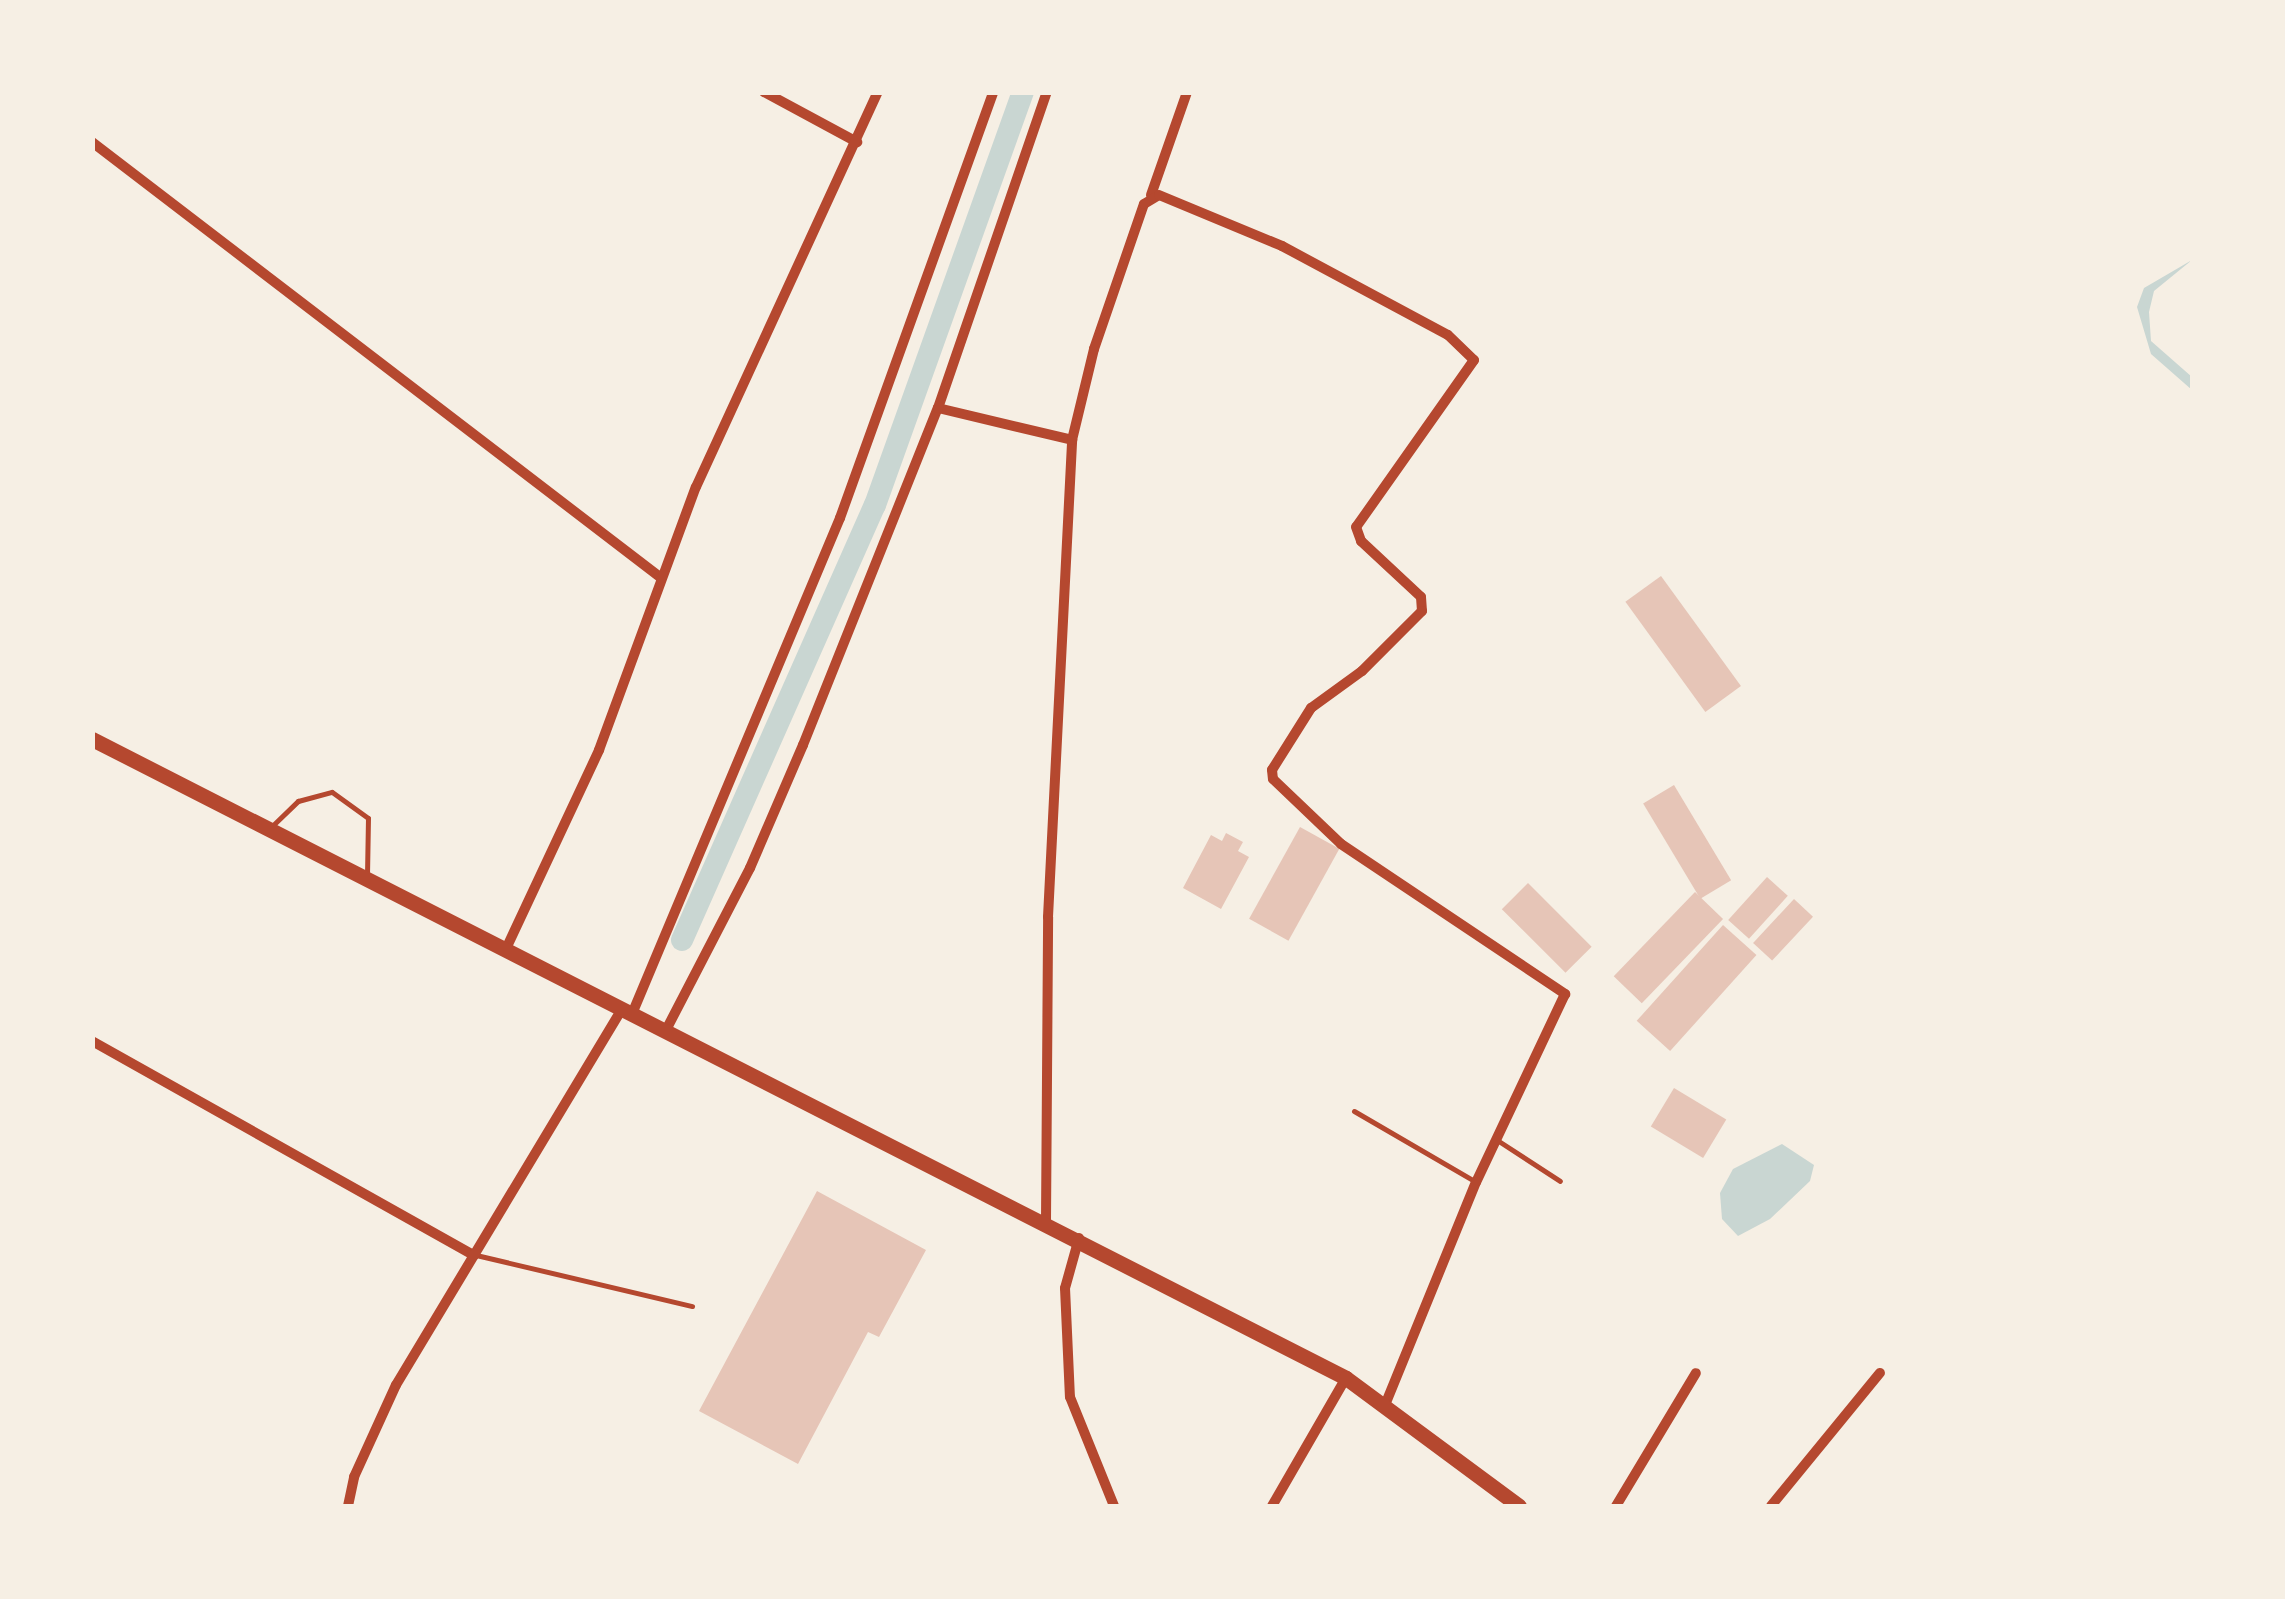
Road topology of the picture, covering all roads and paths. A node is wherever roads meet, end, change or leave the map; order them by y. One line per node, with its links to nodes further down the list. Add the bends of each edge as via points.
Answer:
1 (764, 92): 7 (street)
2 (878, 92): 7 (street)
3 (994, 92): 16 (street, via 840,518)
4 (1047, 92): 9 (street)
5 (1187, 92): 8 (street)
6 (92, 142): 11 (street)
7 (857, 142): 11 (street)
8 (1151, 195): 10 (street, via 1094,349); 20 (street, via 1282,246 1448,336 1474,360 1356,526 1361,541 1421,597 1422,611 1362,672 1311,708 1272,770 1273,779 1342,844 1565,994)
9 (938, 408): 10 (street); 17 (street, via 758,850)
10 (1072, 440): 23 (street, via 1048,917)
11 (660, 577): 15 (street, via 599,750)
12 (92, 739): 13 (highway)
13 (268, 830): 14 (highway); 14 (lane, via 298,801 332,792 368,818)
14 (366, 881): 15 (highway)
15 (505, 951): 16 (highway)
16 (628, 1012): 17 (highway); 25 (street)
17 (664, 1032): 23 (highway)
18 (92, 1042): 25 (street)
19 (1354, 1111): 22 (lane)
20 (1497, 1140): 21 (lane); 22 (street)
21 (1560, 1181)
22 (1476, 1182): 30 (street)
23 (1046, 1221): 24 (highway)
24 (1079, 1238): 29 (highway); 32 (street, via 1066,1288 1070,1396)
25 (474, 1255): 26 (lane); 31 (street, via 372,1432)
26 (692, 1306)
27 (1880, 1373): 36 (street)
28 (1696, 1374): 35 (street)
29 (1346, 1378): 30 (highway); 33 (street)
30 (1386, 1403): 34 (highway)
31 (348, 1506)
32 (1114, 1506)
33 (1272, 1506)
34 (1519, 1506)
35 (1616, 1506)
36 (1771, 1506)

